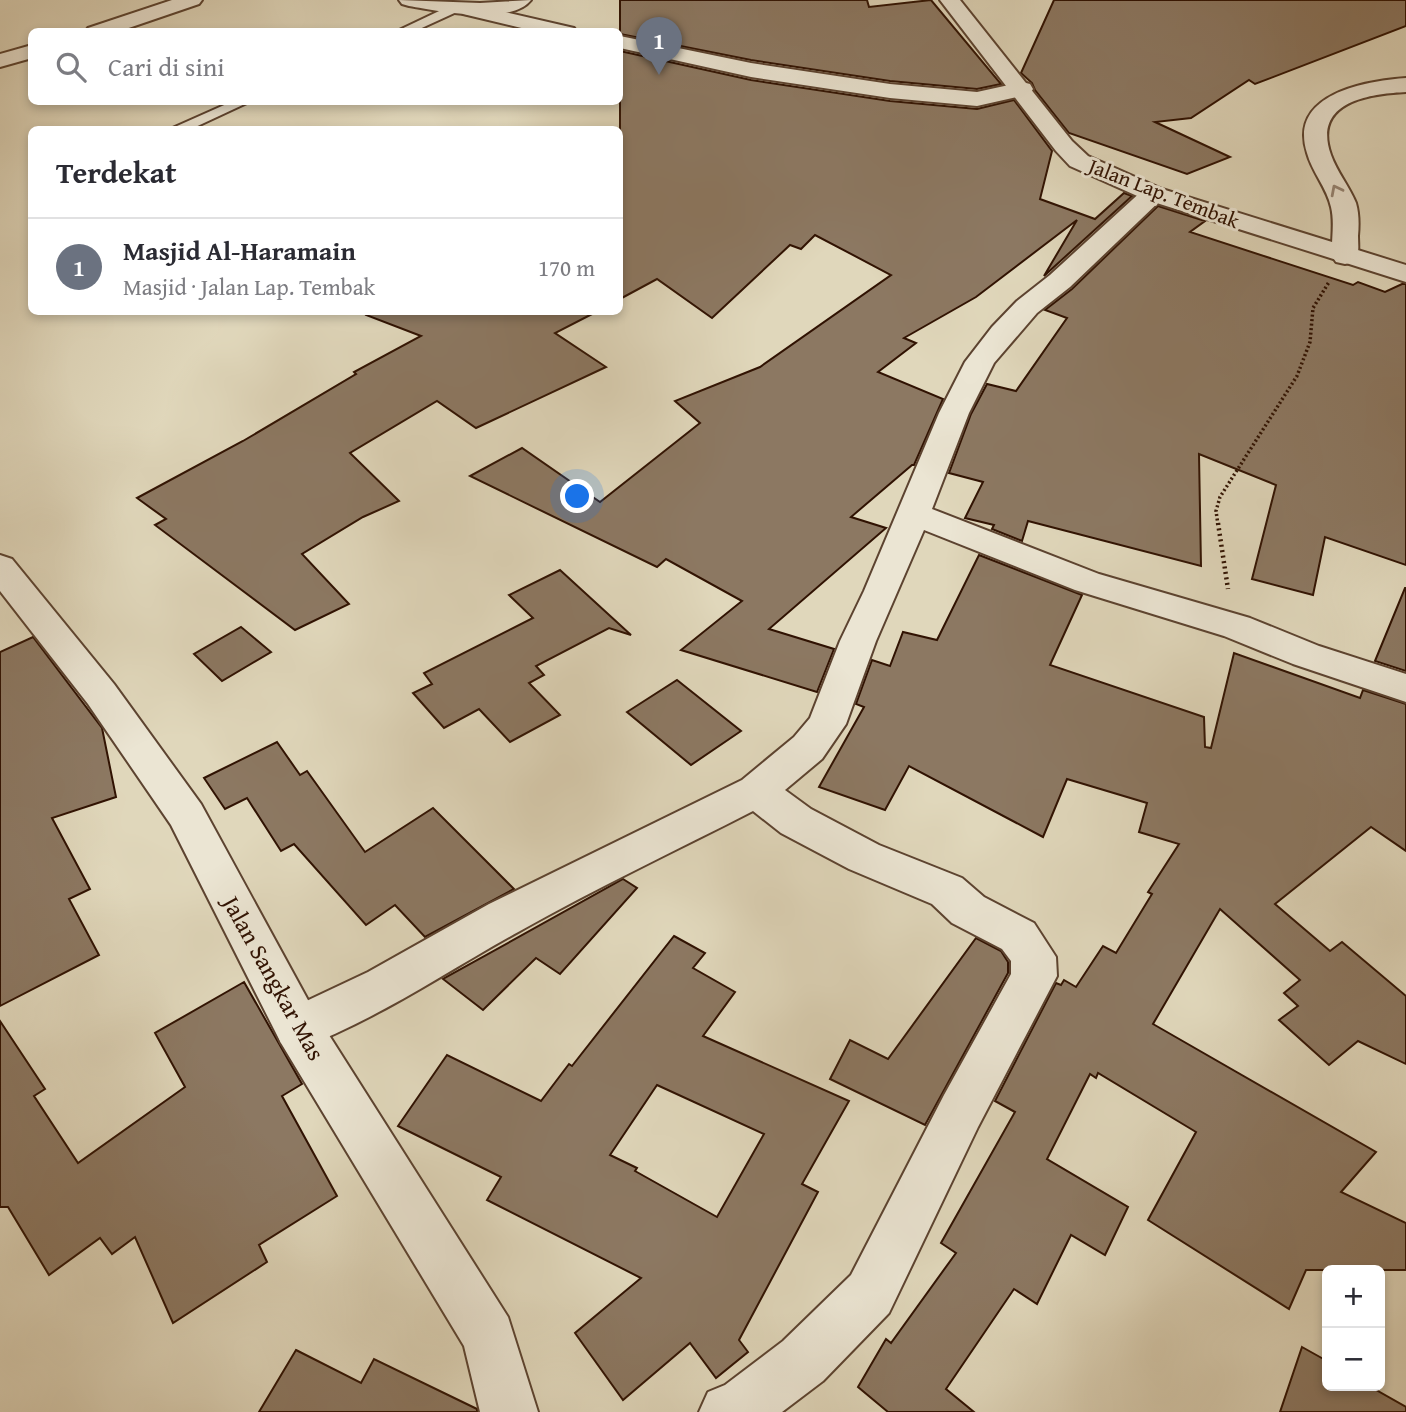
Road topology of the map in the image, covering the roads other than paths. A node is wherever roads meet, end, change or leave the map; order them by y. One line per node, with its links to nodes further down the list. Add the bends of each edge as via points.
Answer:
1 (192, 0): 6 (street)
2 (409, 0): 5 (street)
3 (520, 0): 5 (street, via 497,9)
4 (950, 0): 13 (street, Jalan Lap. Tembak)
5 (463, 9): 7 (lane); 8 (street)
6 (107, 28)
7 (412, 28)
8 (549, 28)
9 (623, 43): 13 (street, via 751,70 890,91 977,99)
10 (28, 52): 11 (street)
11 (0, 61)
12 (1406, 85): 17 (street, one-way to 12, via 1345,212 1319,156 1316,127 1322,112 1335,101)
13 (1023, 89): 16 (street, Jalan Lap. Tembak, via 1079,161)
14 (235, 105): 15 (lane)
15 (185, 126)
16 (1153, 194): 17 (street, Jalan Lap. Tembak); 19 (street, via 1027,307 980,362 954,413)
17 (1345, 256): 18 (street, Jalan Lap. Tembak)
18 (1406, 274)
19 (914, 514): 21 (street, via 1087,582 1237,627); 22 (street, via 827,724 808,748)
20 (0, 566): 23 (street, Jalan Sangkar Mas, via 101,694 186,815)
21 (1406, 688)
22 (756, 791): 23 (street, via 505,917); 25 (street, via 796,821 864,857 947,891 968,911 1018,936 1033,957 1034,976 870,1294 803,1362 741,1408)
23 (299, 1028): 24 (street, Jalan Sangkar Mas, via 489,1336)
24 (509, 1412)
25 (728, 1412)

